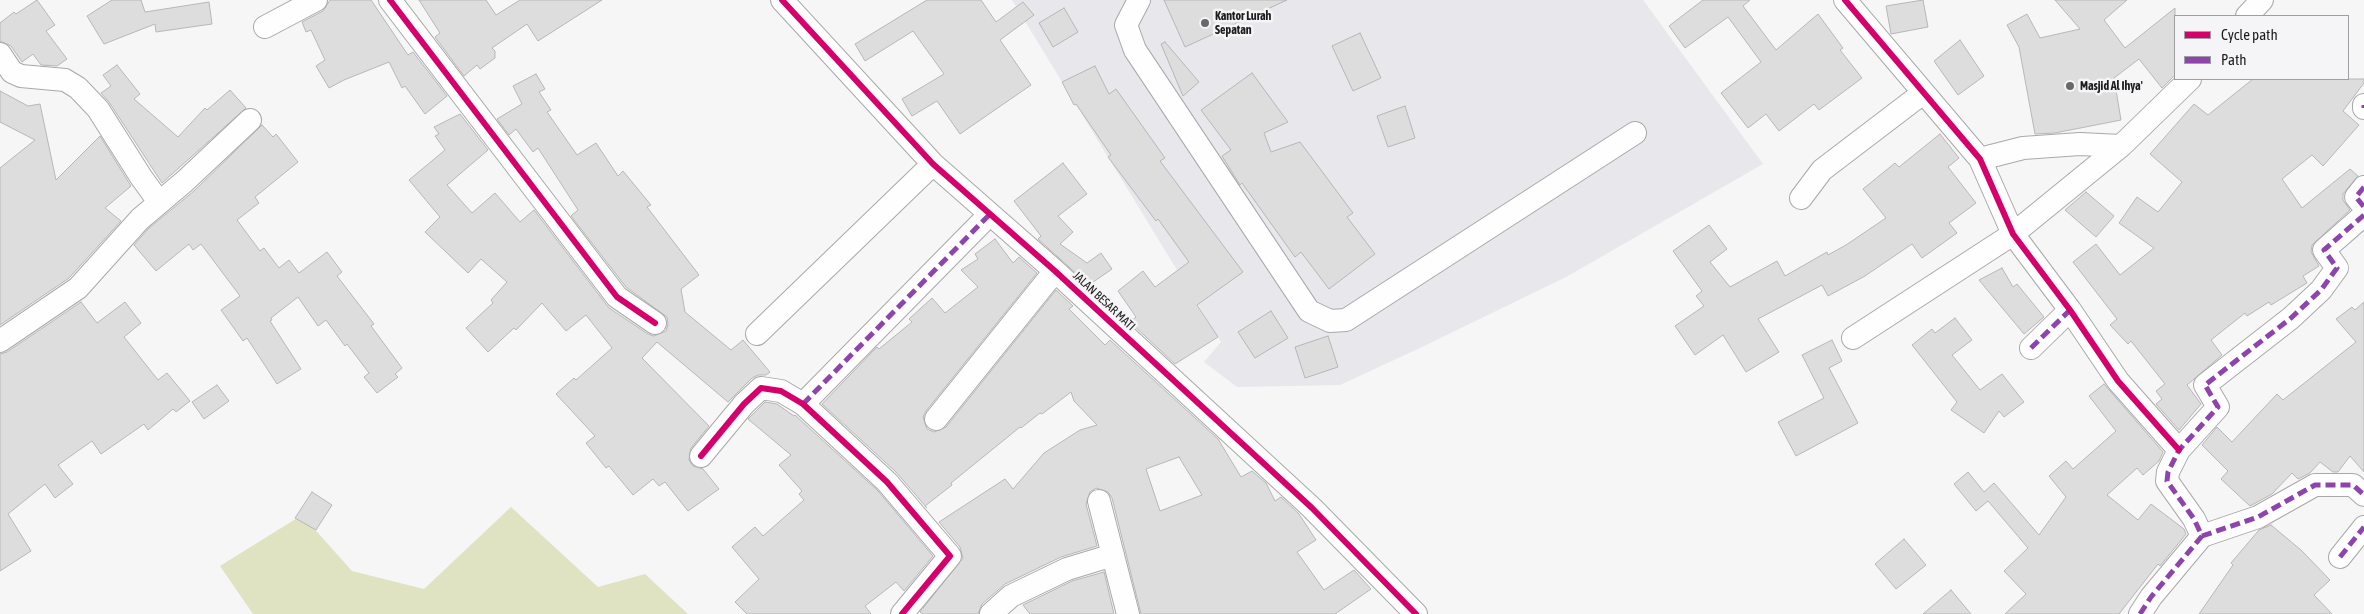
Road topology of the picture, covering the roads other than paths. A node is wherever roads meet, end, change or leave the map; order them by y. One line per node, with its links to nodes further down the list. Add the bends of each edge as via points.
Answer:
1 (316, 0): 8 (street)
2 (390, 0): 26 (street, via 617,297)
3 (782, 0): 16 (street, JALAN BESAR MATI)
4 (1139, 0): 13 (street, via 1126,25 1135,50 1308,311 1330,321 1346,320)
5 (1844, 0): 11 (street)
6 (2262, 0): 7 (street)
7 (2248, 15)
8 (265, 27)
9 (0, 54): 19 (street, via 12,72 21,76 65,80 78,88 98,109)
10 (2189, 80): 14 (street)
11 (1923, 93): 15 (street); 18 (street, via 1822,170)
12 (250, 120): 19 (street)
13 (1634, 133)
14 (2122, 146): 15 (street, via 2080,144 2023,148); 23 (street)
15 (1980, 159): 23 (street)
16 (933, 164): 21 (street, JALAN BESAR MATI); 27 (street)
17 (2364, 187): 20 (street, via 2356,197)
18 (1801, 198)
19 (160, 202): 29 (street, via 78,288)
20 (2364, 207)
21 (990, 214): 24 (street, JALAN BESAR MATI); 31 (street)
22 (2364, 215): 33 (street, via 2324,250 2337,268 2321,290 2291,318 2205,385 2218,406)
23 (2013, 234): 25 (street); 28 (street)
24 (1055, 270): 32 (street); 44 (street, JALAN BESAR MATI, via 1312,508)
25 (2070, 310): 30 (street); 33 (street, via 2118,381)
26 (655, 323)
27 (757, 334)
28 (1854, 338)
29 (0, 341)
30 (2030, 348)
31 (803, 404): 34 (street, via 781,390 760,388); 41 (street, via 887,482 950,556)
32 (936, 419)
33 (2179, 450): 38 (street, via 2167,481)
34 (701, 456)
35 (2364, 495): 38 (street, via 2353,485 2315,485 2258,517)
36 (1099, 501): 39 (street)
37 (2364, 527): 40 (street)
38 (2202, 536): 45 (street)
39 (1113, 555): 42 (street, via 1067,569 1011,596); 43 (street)
40 (2340, 557)
41 (902, 614)
42 (991, 614)
43 (1128, 614)
44 (1415, 614)
45 (2140, 614)

